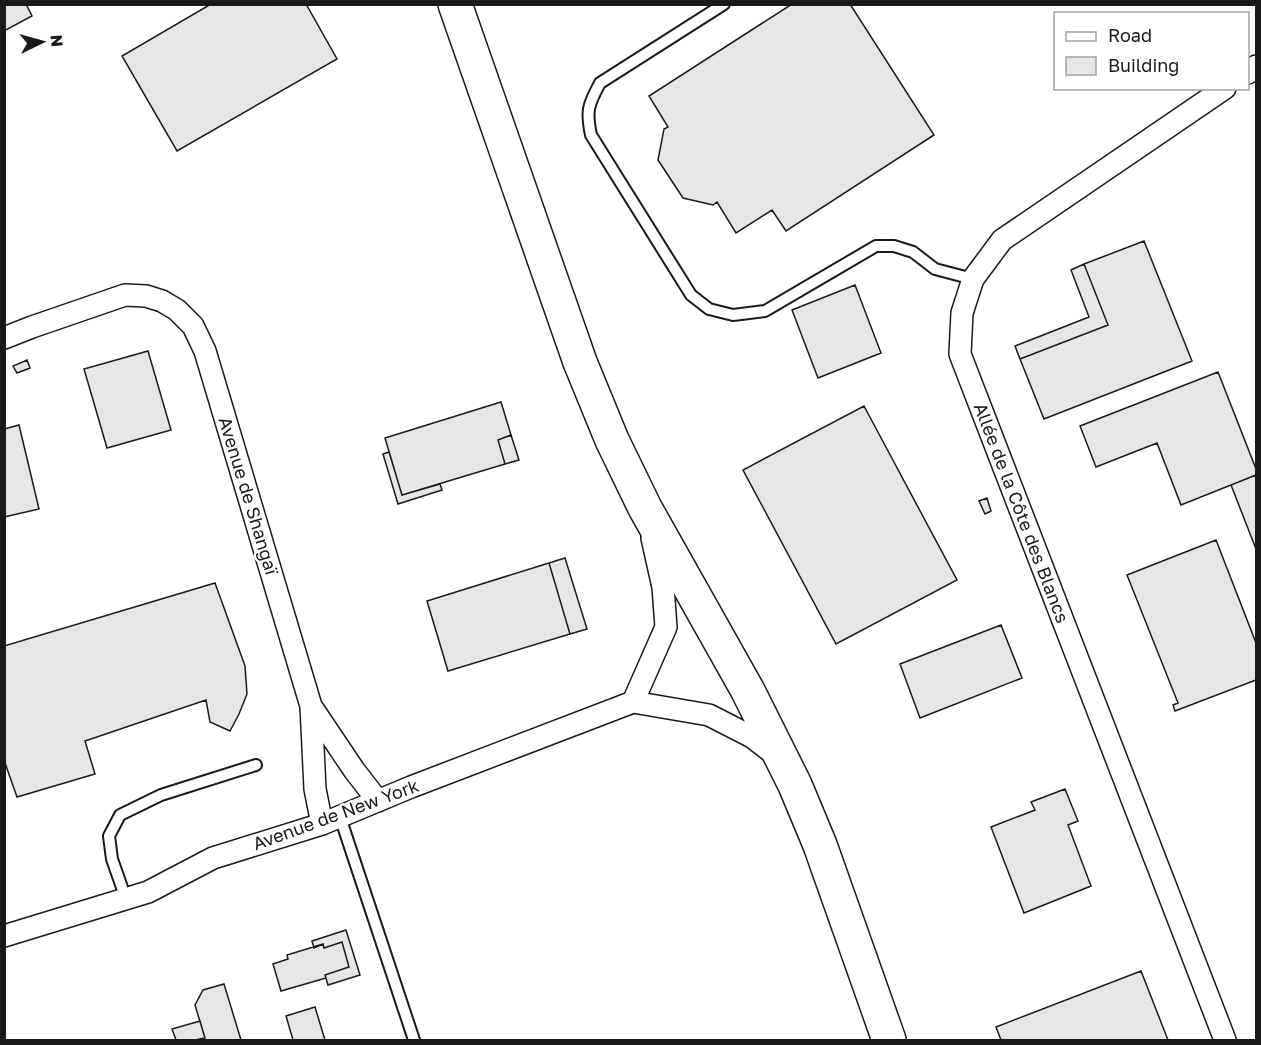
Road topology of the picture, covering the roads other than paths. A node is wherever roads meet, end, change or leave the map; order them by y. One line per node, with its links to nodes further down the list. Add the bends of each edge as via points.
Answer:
1 (454, 4): 6 (main road, via 580,362)
2 (724, 4): 4 (lane, via 600,84 590,100 587,117 591,135 691,295 709,309 733,315 765,311 876,246 913,252 935,269)
3 (1222, 90): 4 (street, Allée de la Côte des Blancs, via 1002,240)
4 (973, 279): 17 (street, Allée de la Côte des Blancs, via 962,313 960,354)
5 (4, 338): 8 (street, Avenue de Shangaï, via 125,295 162,301 193,326 205,351)
6 (645, 508): 7 (street, via 663,586 666,627); 9 (main road)
7 (633, 702): 9 (street, via 709,715 752,737); 11 (street, Avenue de New York)
8 (311, 706): 11 (street); 12 (street, via 315,789)
9 (784, 762): 16 (main road, via 820,845)
10 (256, 765): 13 (lane, via 161,795 120,815 109,836 112,859)
11 (378, 801): 12 (street, Avenue de New York)
12 (331, 820): 13 (street, Avenue de New York, via 213,858 148,892); 15 (lane)
13 (126, 898): 14 (street, Avenue de New York)
14 (4, 936)
15 (414, 1041)
16 (890, 1041)
17 (1225, 1041)

